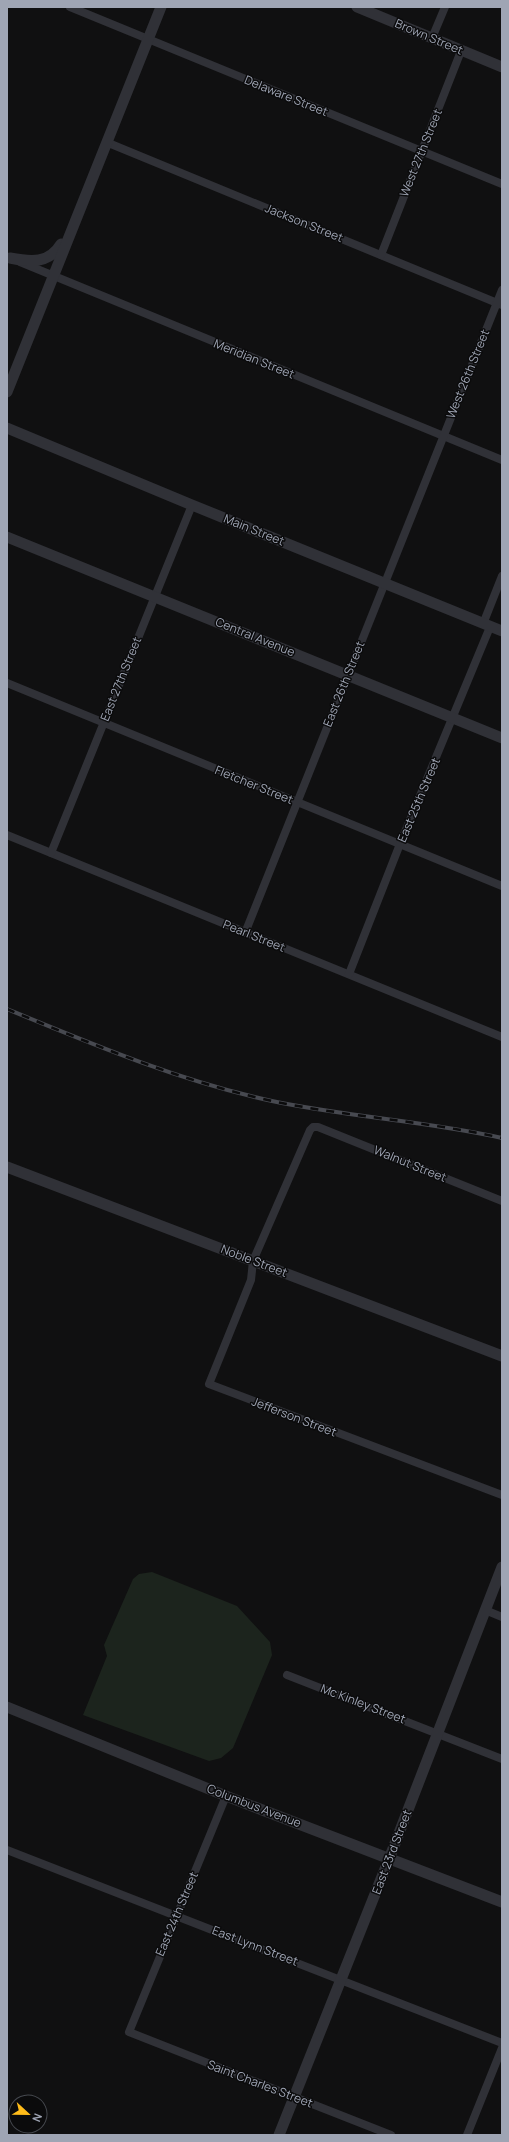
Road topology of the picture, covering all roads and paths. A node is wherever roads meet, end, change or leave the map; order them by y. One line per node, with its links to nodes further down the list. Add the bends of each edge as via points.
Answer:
1 (70, 7): 5 (street, Delaware Street)
2 (161, 7): 7 (street)
3 (357, 7): 6 (street, Brown Street)
4 (445, 7): 6 (street)
5 (86, 10): 7 (street, Delaware Street)
6 (432, 38): 8 (street, Brown Street)
7 (147, 39): 10 (street); 11 (street, Delaware Street)
8 (461, 50): 9 (street, Brown Street); 11 (street, West 27th Street)
9 (502, 67)
10 (106, 142): 13 (street); 14 (street, Jackson Street)
11 (421, 151): 12 (street, Delaware Street); 14 (street, West 27th Street)
12 (502, 184)
13 (75, 221): 15 (street, via 53,255 45,260 30,262); 16 (street)
14 (381, 255): 18 (street, Jackson Street)
15 (9, 258): 16 (street, Meridian Street)
16 (53, 275): 19 (street); 21 (street, Meridian Street)
17 (502, 290): 18 (street, West 26th Street)
18 (499, 304): 21 (street, West 26th Street)
19 (7, 392)
20 (7, 428): 23 (street, Main Street)
21 (444, 436): 22 (street, Meridian Street); 26 (street, East 26th Street)
22 (502, 460)
23 (192, 505): 26 (street, Main Street); 27 (street, East 27th Street)
24 (7, 537): 27 (street, Central Avenue)
25 (502, 576): 28 (street, East 25th Street)
26 (385, 583): 28 (street, Main Street); 30 (street, East 26th Street)
27 (155, 596): 30 (street, Central Avenue); 33 (street, East 27th Street)
28 (487, 625): 29 (street, Main Street); 32 (street, East 25th Street)
29 (502, 632)
30 (348, 675): 32 (street, Central Avenue); 35 (street, East 26th Street)
31 (7, 683): 33 (street, Fletcher Street)
32 (453, 718): 34 (street, Central Avenue); 37 (street, East 25th Street)
33 (103, 723): 35 (street, Fletcher Street); 38 (street, East 27th Street)
34 (502, 738)
35 (297, 802): 37 (street, Fletcher Street); 40 (street, East 26th Street)
36 (7, 835): 38 (street, Pearl Street)
37 (400, 844): 39 (street, Fletcher Street); 41 (street, East 25th Street)
38 (51, 853): 40 (street, Pearl Street)
39 (502, 886)
40 (245, 933): 41 (street, Pearl Street)
41 (349, 974): 42 (street, Pearl Street)
42 (502, 1037)
43 (7, 1167): 45 (street, Noble Street)
44 (502, 1202): 45 (street, Walnut Street, via 313,1127)
45 (253, 1261): 46 (street, Noble Street); 47 (street, Jefferson Street, via 251,1280 209,1384)
46 (502, 1356)
47 (502, 1495)
48 (502, 1567): 49 (street, East 23rd Street)
49 (485, 1610): 50 (street); 53 (street, East 23rd Street)
50 (502, 1617)
51 (288, 1675): 53 (street, Mc Kinley Street)
52 (7, 1707): 55 (street, Columbus Avenue)
53 (438, 1734): 54 (street, Mc Kinley Street); 57 (street, East 23rd Street)
54 (502, 1759)
55 (226, 1796): 57 (street, Columbus Avenue); 59 (street, East 24th Street)
56 (7, 1850): 59 (street, East Lynn Street)
57 (389, 1859): 58 (street, Columbus Avenue); 60 (street, East 23rd Street)
58 (502, 1902)
59 (177, 1916): 60 (street, East Lynn Street); 61 (street, East 24th Street)
60 (341, 1980): 62 (street, East Lynn Street); 64 (street, East 23rd Street)
61 (129, 2032): 64 (street, Saint Charles Street)
62 (502, 2043)
63 (502, 2048): 67 (street)
64 (294, 2097): 65 (street, East 23rd Street); 66 (street, Saint Charles Street)
65 (279, 2135)
66 (391, 2135)
67 (466, 2135)

